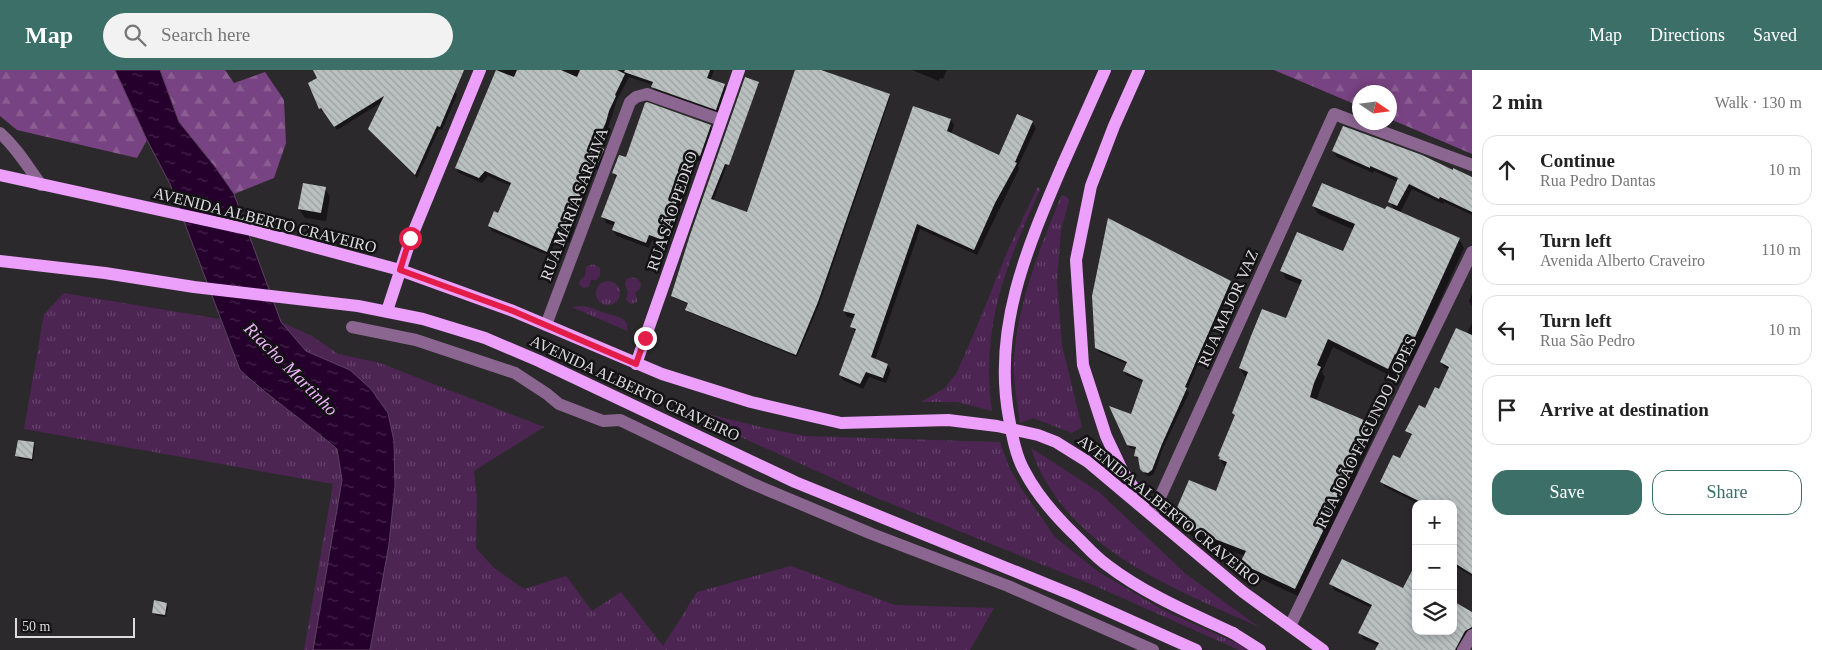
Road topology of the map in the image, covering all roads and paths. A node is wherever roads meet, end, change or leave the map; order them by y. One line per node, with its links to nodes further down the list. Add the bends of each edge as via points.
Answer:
1 (480, 70): 12 (main road, via 410,238)
2 (739, 70): 5 (main road, RUA SÃO PEDRO)
3 (1105, 70): 22 (main road, bridge, via 1021,269 1005,344 1004,387 1010,428 1024,471 1045,502 1068,529 1106,564 1137,586 1233,633)
4 (1139, 70): 17 (main road, via 1091,186 1076,260 1082,365 1106,436 1123,472)
5 (721, 120): 14 (street, RUA MARIA SARAIVA, via 647,94 630,102); 16 (main road, RUA SÃO PEDRO)
6 (0, 133): 9 (street)
7 (1472, 165): 17 (street, RUA MAJOR VAZ, via 1334,114)
8 (0, 175): 9 (main road, AVENIDA ALBERTO CRAVEIRO)
9 (41, 185): 12 (main road, AVENIDA ALBERTO CRAVEIRO, via 251,230)
10 (1472, 252): 18 (street, RUA JOÃO FACUNDO LOPES)
11 (0, 262): 13 (main road, AVENIDA ALBERTO CRAVEIRO)
12 (400, 270): 13 (main road); 14 (main road, AVENIDA ALBERTO CRAVEIRO)
13 (387, 311): 21 (main road, AVENIDA ALBERTO CRAVEIRO, via 485,338 795,482 1072,595)
14 (546, 325): 16 (main road, AVENIDA ALBERTO CRAVEIRO)
15 (352, 327): 20 (street, via 416,340 515,373 559,404 603,421 620,420 751,483 1008,586)
16 (636, 364): 17 (main road, AVENIDA ALBERTO CRAVEIRO, via 751,402 841,423 948,420 1031,433 1056,442 1088,462)
17 (1152, 516): 18 (main road, AVENIDA ALBERTO CRAVEIRO, via 1243,592)
18 (1290, 626): 23 (main road, AVENIDA ALBERTO CRAVEIRO)
19 (1472, 635): 24 (street)
20 (1153, 650)
21 (1196, 650)
22 (1260, 650)
23 (1322, 650)
24 (1463, 650)

